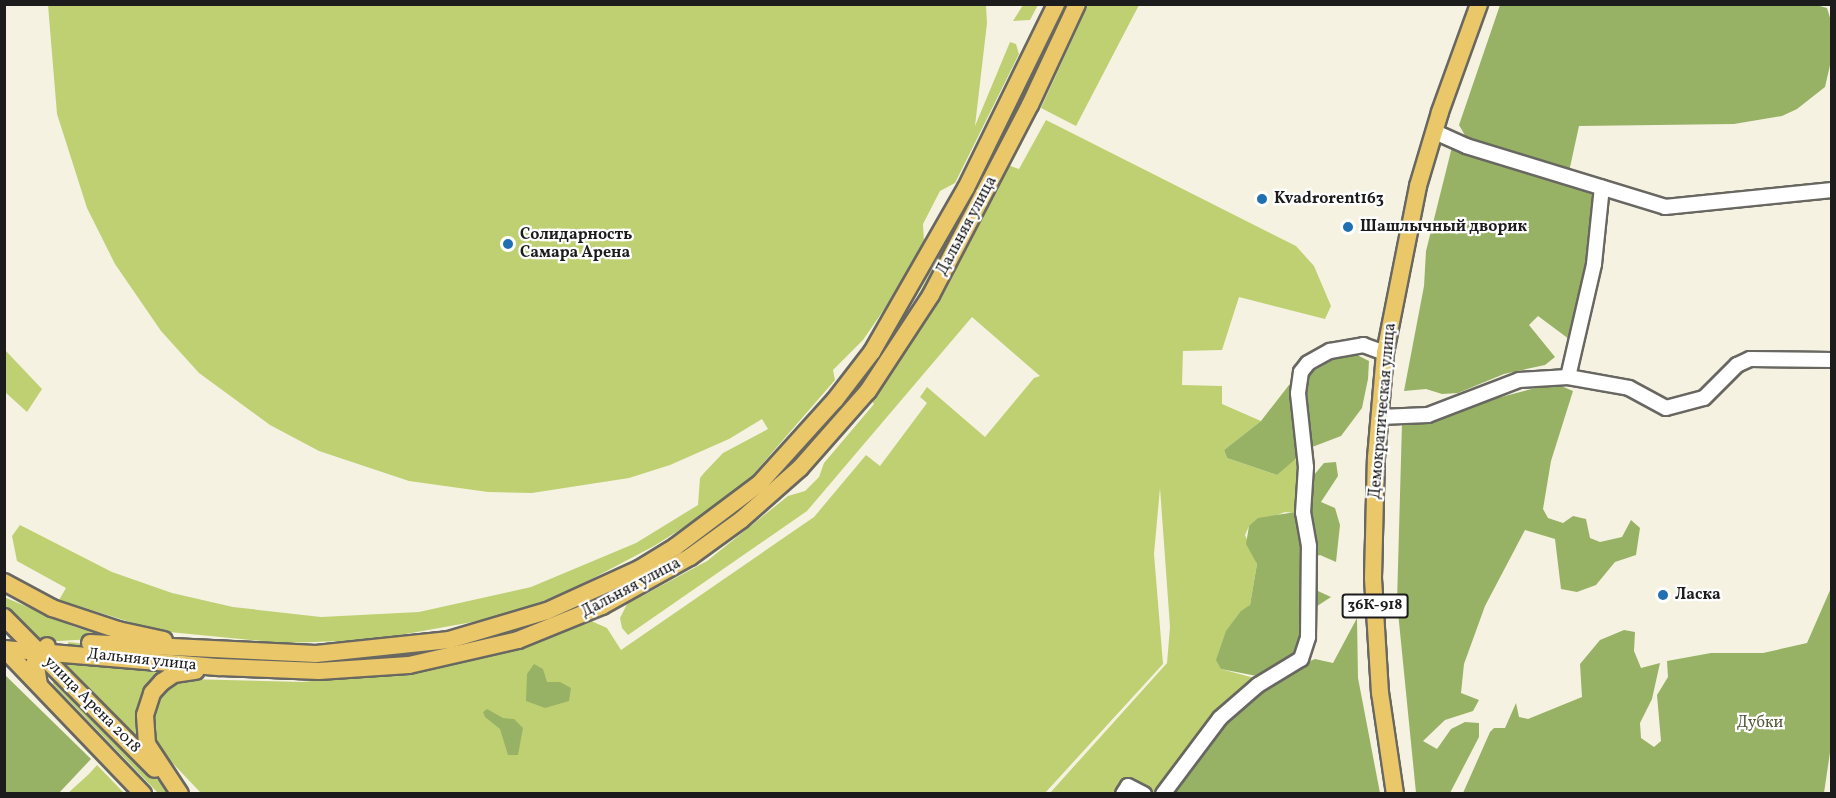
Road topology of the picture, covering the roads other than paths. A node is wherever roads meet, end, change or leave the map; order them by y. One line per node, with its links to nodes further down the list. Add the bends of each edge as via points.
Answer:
1 (1056, 4): 4 (main road, Дальняя улица)
2 (1077, 4): 5 (main road, Дальняя улица)
3 (1479, 4): 6 (main road, Демократическая улица / 36К-918)
4 (1039, 40): 5 (main road); 9 (main road, Дальняя улица)
5 (1056, 49): 10 (main road, Дальняя улица)
6 (1435, 132): 7 (street, via 1466,146); 11 (main road, Демократическая улица / 36К-918, via 1419,186)
7 (1602, 187): 8 (street, via 1665,207); 13 (street, via 1594,264)
8 (1832, 190)
9 (949, 219): 10 (main road); 15 (main road, Дальняя улица, via 872,351)
10 (967, 229): 15 (main road, Дальняя улица, via 931,295 868,391 800,468)
11 (1385, 353): 14 (main road, Демократическая улица / 36К-918); 27 (street, via 1363,345 1330,351 1308,363 1301,372 1298,393 1306,467 1303,513 1309,546 1308,638 1301,659 1258,685 1220,718)
12 (1832, 360): 13 (street, via 1750,359 1737,365 1704,399 1666,408 1629,388)
13 (1568, 377): 14 (street, via 1519,380 1428,414)
14 (1380, 417): 28 (main road, Демократическая улица / 36К-918, via 1373,578 1380,693)
15 (747, 504): 20 (main road, Дальняя улица, via 639,569 547,611 490,631 358,652); 21 (main road, Дальняя улица, via 718,538 649,581 518,640 410,664)
16 (4, 582): 20 (main road, via 52,608 118,630)
17 (4, 617): 19 (main road, улица Арена 2018)
18 (4, 649): 19 (main road); 22 (main road, улица Арена 2018)
19 (40, 653): 20 (main road, Дальняя улица, via 48,645 75,642); 21 (main road, Дальняя улица); 22 (main road, via 35,661); 24 (main road, улица Арена 2018)
20 (258, 653)
21 (319, 671): 24 (main road, via 281,676 188,671 162,682 147,703 144,728 154,756)
22 (39, 685): 23 (main road, улица Арена 2018)
23 (143, 794)
24 (179, 794)
25 (1124, 794): 26 (street, via 1128,786)
26 (1144, 794)
27 (1163, 794)
28 (1395, 794)

